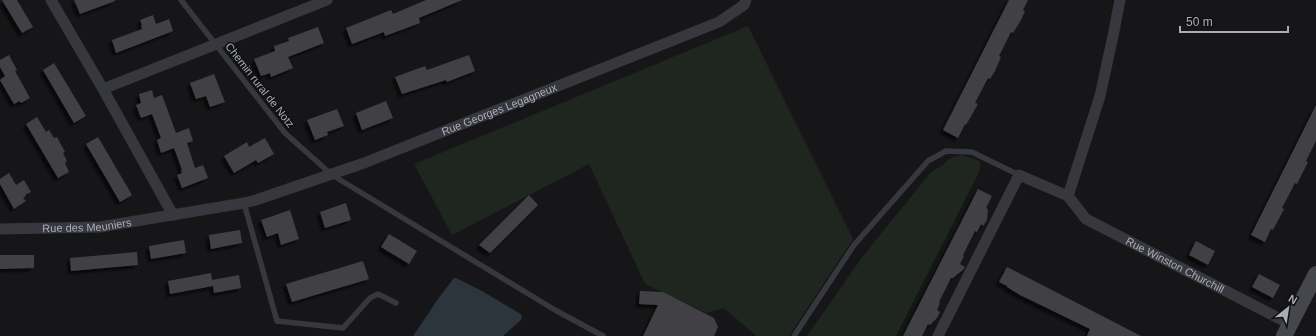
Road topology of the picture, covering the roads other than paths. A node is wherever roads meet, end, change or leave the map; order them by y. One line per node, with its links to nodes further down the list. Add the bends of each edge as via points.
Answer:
1 (51, 0): 7 (street)
2 (181, 0): 6 (lane, Chemin rural de Notz)
3 (327, 0): 6 (street)
4 (746, 0): 8 (street, Rue Georges Legagneux, via 744,5 719,22)
5 (1120, 0): 10 (street, via 1100,96)
6 (215, 44): 7 (street); 8 (lane, Chemin rural de Notz, via 285,133)
7 (104, 89): 12 (street)
8 (332, 175): 11 (street, Rue Georges Legagneux); 17 (lane, Chemin rural de Notz, via 555,310)
9 (1019, 175): 10 (street, Rue Winston Churchill); 18 (lane, via 972,152 946,151 928,161 854,245); 19 (street)
10 (1068, 196): 16 (street, Rue Winston Churchill, via 1086,219)
11 (244, 203): 12 (street, Rue des Meuniers); 15 (lane, via 276,321 343,328 370,298 378,294)
12 (173, 215): 13 (street, Rue des Meuniers, via 100,227)
13 (0, 229)
14 (1316, 274): 16 (main road)
15 (396, 303)
16 (1287, 330)
17 (603, 336)
18 (794, 336)
19 (938, 336)

